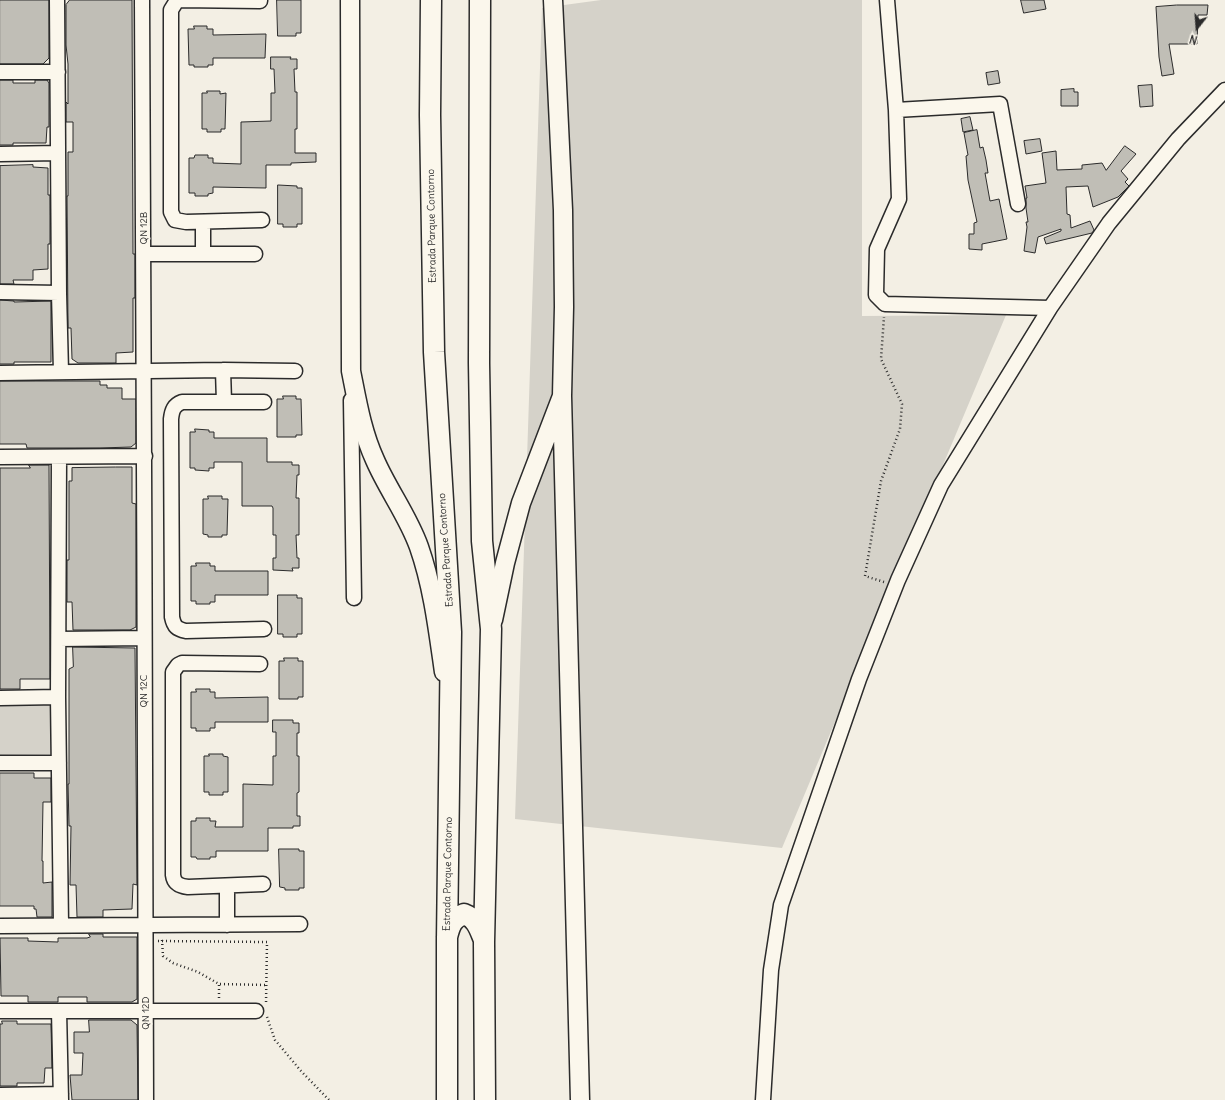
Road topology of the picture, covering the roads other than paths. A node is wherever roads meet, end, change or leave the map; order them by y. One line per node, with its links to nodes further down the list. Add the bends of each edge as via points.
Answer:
1 (57, 0): 10 (street)
2 (142, 0): 18 (street, QN 12B)
3 (350, 0): 28 (main road)
4 (431, 0): 44 (highway, Estrada Parque Contorno, via 434,352 451,632)
5 (480, 0): 38 (highway, via 479,371 482,541)
6 (553, 0): 30 (main road, via 563,210)
7 (888, 0): 12 (street)
8 (260, 1): 17 (street, via 180,0 171,10 171,212 179,222)
9 (0, 72): 10 (street)
10 (58, 72): 13 (street)
11 (1225, 90): 23 (street, via 1178,139 1109,223)
12 (896, 110): 15 (street, via 1000,104); 23 (street, via 899,199 877,249 876,295 885,304)
13 (58, 153): 14 (street); 22 (street)
14 (0, 154)
15 (1018, 204)
16 (262, 220): 17 (street)
17 (203, 222): 19 (street)
18 (144, 254): 19 (street); 27 (street, QN 12B)
19 (203, 254): 20 (street)
20 (254, 254)
21 (0, 292): 22 (street)
22 (59, 293): 26 (street)
23 (1050, 308): 66 (street, via 941,485 896,586 859,679 781,905 771,970)
24 (223, 370): 25 (street); 27 (street); 31 (street)
25 (296, 371)
26 (61, 372): 27 (street); 29 (street)
27 (144, 372): 33 (street, QN 12B)
28 (351, 372): 36 (street); 44 (main road, via 359,411 375,460 409,523 426,567)
29 (0, 373)
30 (562, 396): 38 (main road, via 521,503); 65 (main road)
31 (224, 402): 32 (street); 37 (street, via 182,402 172,411 172,617 174,625 186,631)
32 (264, 402)
33 (145, 456): 35 (street); 39 (street, QN 12C)
34 (0, 457): 35 (street)
35 (59, 458): 40 (street)
36 (354, 598)
37 (264, 629)
38 (491, 629): 55 (highway)
39 (144, 638): 40 (street); 53 (street, QN 12C)
40 (59, 639): 42 (street)
41 (260, 664): 48 (street, via 182,663 173,672 174,880 188,887)
42 (58, 697): 43 (street); 46 (street)
43 (0, 698)
44 (450, 710): 54 (highway, Estrada Parque Contorno)
45 (0, 763): 46 (street)
46 (59, 763): 50 (street)
47 (263, 884): 48 (street)
48 (226, 886): 51 (street)
49 (300, 924): 51 (street)
50 (61, 925): 52 (street); 53 (street)
51 (228, 925): 53 (street)
52 (0, 926)
53 (146, 926): 59 (street, QN 12D)
54 (447, 940): 55 (highway, via 451,924 456,917 464,914 472,917 477,923); 63 (highway, Estrada Parque Contorno)
55 (484, 942): 64 (highway)
56 (263, 1010): 59 (street)
57 (0, 1011): 58 (street)
58 (59, 1011): 59 (street); 61 (street)
59 (146, 1011): 62 (street, QN 12D)
60 (0, 1095): 61 (street)
61 (61, 1097)
62 (146, 1100)
63 (447, 1100)
64 (485, 1100)
65 (580, 1100)
66 (763, 1100)

